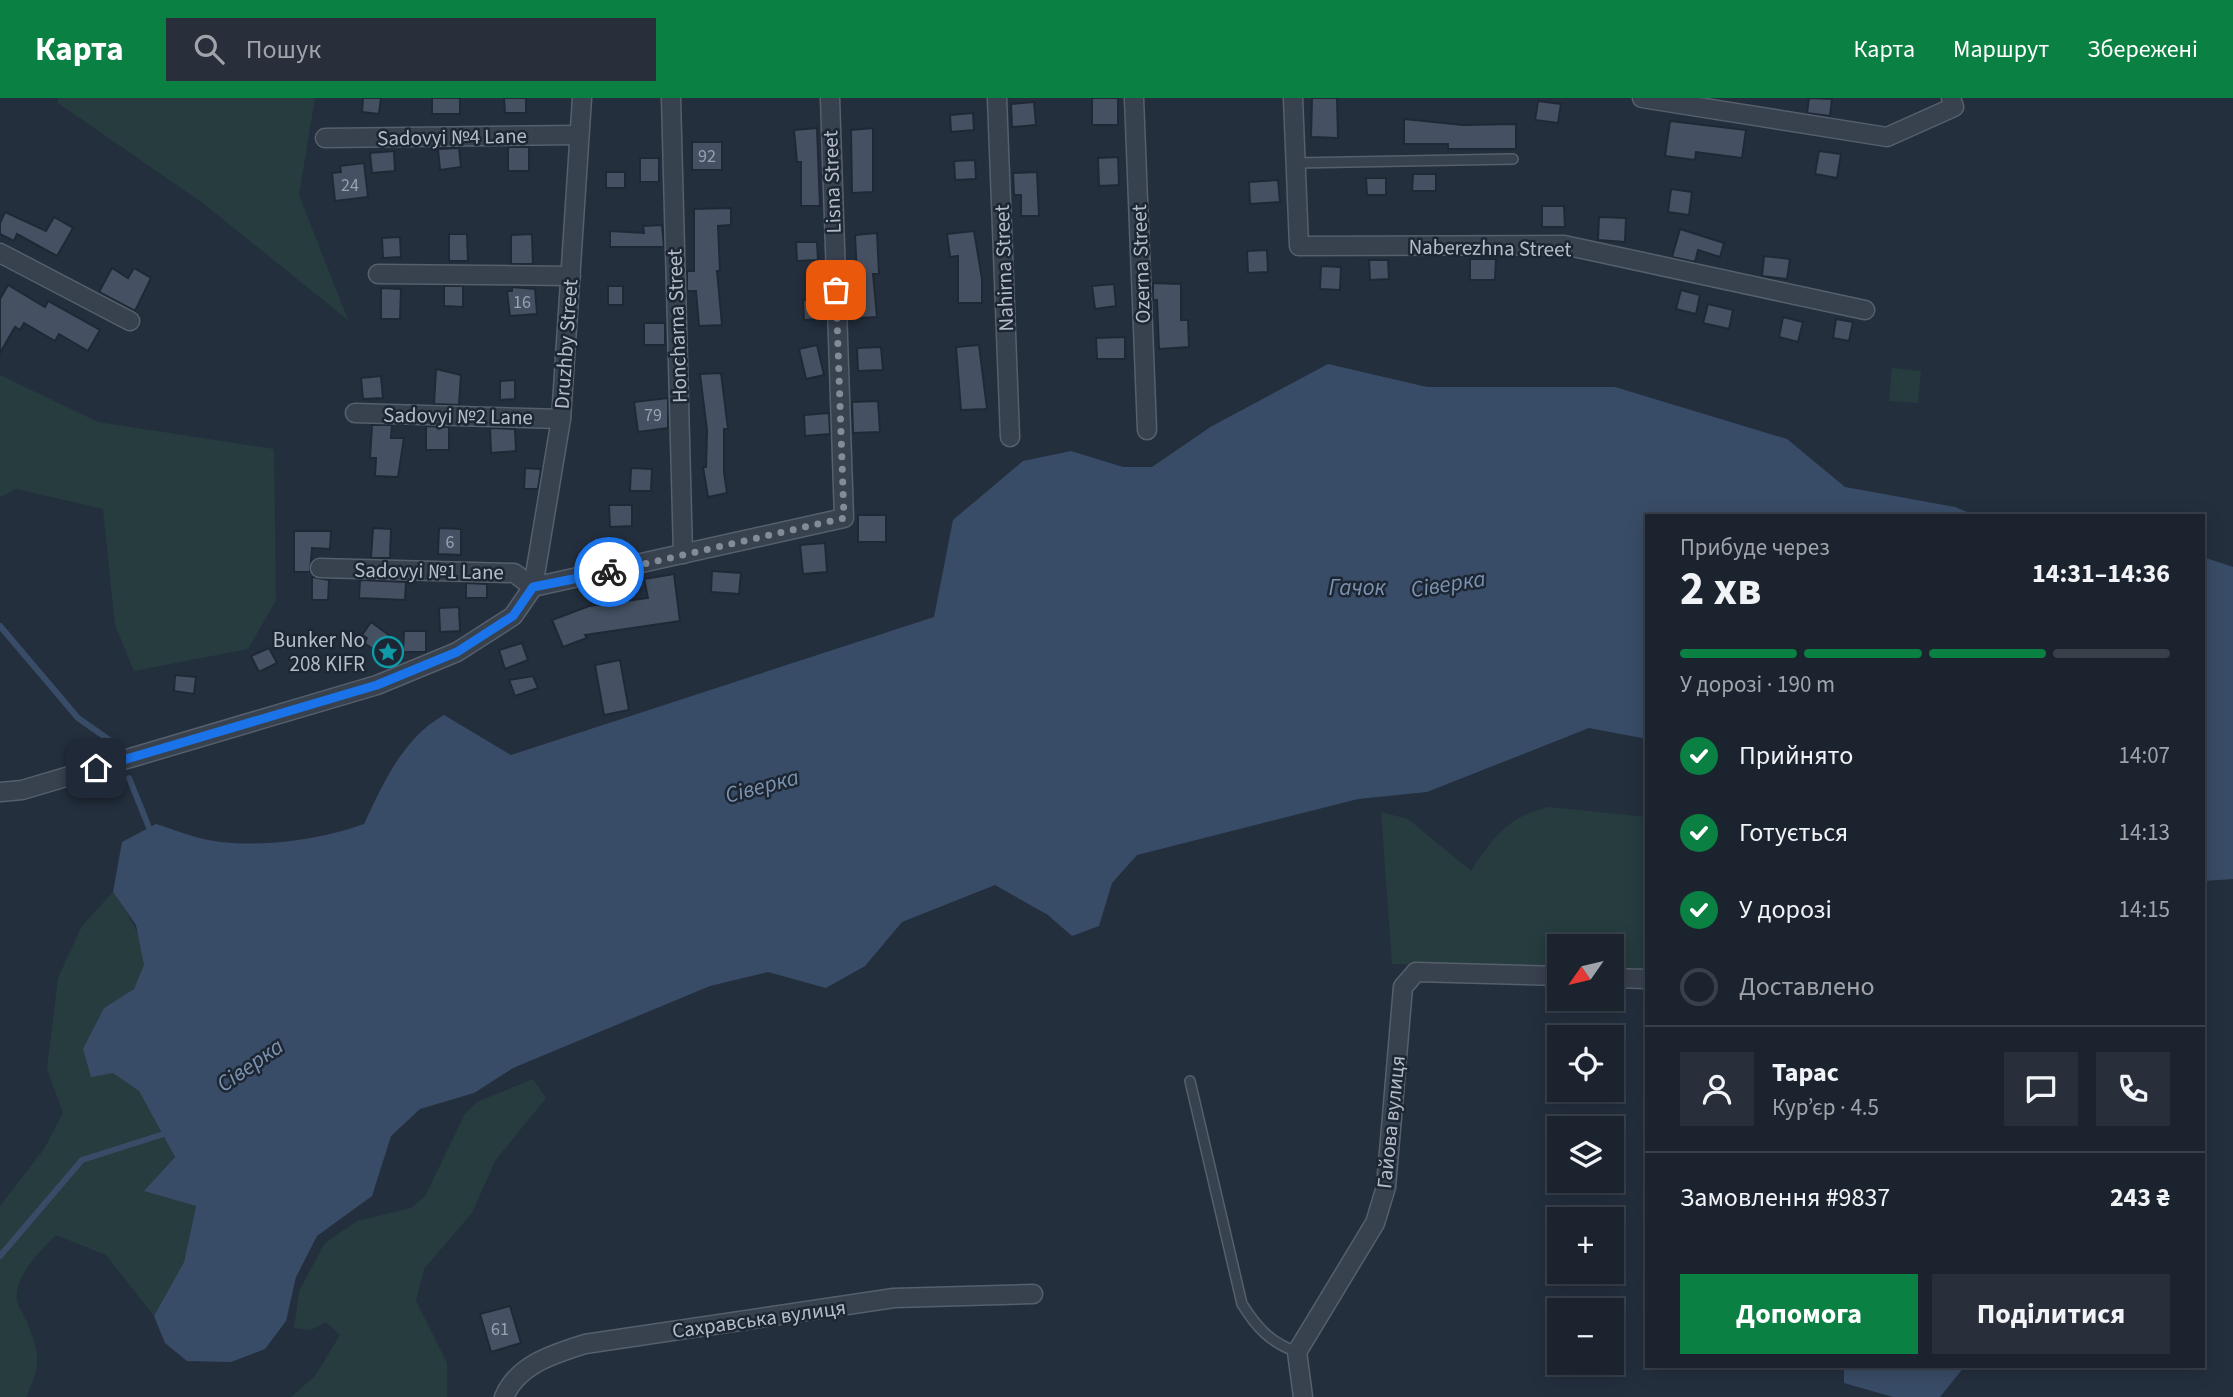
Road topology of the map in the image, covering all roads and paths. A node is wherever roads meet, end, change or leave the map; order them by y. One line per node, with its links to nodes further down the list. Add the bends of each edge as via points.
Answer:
1 (582, 98): 9 (street, Druzhby Street)
2 (671, 98): 22 (street, Honcharna Street)
3 (830, 98): 22 (street, Lisna Street, via 844,518)
4 (997, 98): 21 (street, Nahirna Street)
5 (1134, 98): 20 (street, Ozerna Street)
6 (1293, 98): 12 (street, Naberezhna Street)
7 (1642, 98): 8 (street, via 1887,137 1954,107)
8 (1951, 98)
9 (579, 135): 10 (street, Sadovyi №4 Lane); 15 (street, Druzhby Street)
10 (325, 138)
11 (1513, 159): 12 (lane)
12 (1296, 163): 16 (street, Naberezhna Street, via 1299,246 1564,246)
13 (0, 253): 17 (street)
14 (378, 274): 15 (street)
15 (570, 276): 19 (street, Druzhby Street)
16 (1865, 310)
17 (130, 321)
18 (355, 414): 19 (street, Sadovyi №2 Lane)
19 (561, 419): 24 (street, Druzhby Street)
20 (1147, 430)
21 (1010, 437)
22 (683, 554): 24 (street)
23 (320, 568): 24 (street, Sadovyi №1 Lane, via 514,573)
24 (533, 587): 25 (street, via 513,616 457,652 377,685 22,790)
25 (0, 792)
26 (1547, 976): 31 (street, Гайова вулиця, via 1416,972 1403,987 1382,1199 1375,1223)
27 (1624, 978): 28 (street)
28 (1645, 979)
29 (1191, 1081): 31 (lane, via 1242,1304 1257,1328 1276,1344)
30 (1033, 1294): 32 (street, Сахравська вулиця, via 894,1298 585,1344 527,1368)
31 (1297, 1352): 33 (street)
32 (504, 1397)
33 (1303, 1397)

